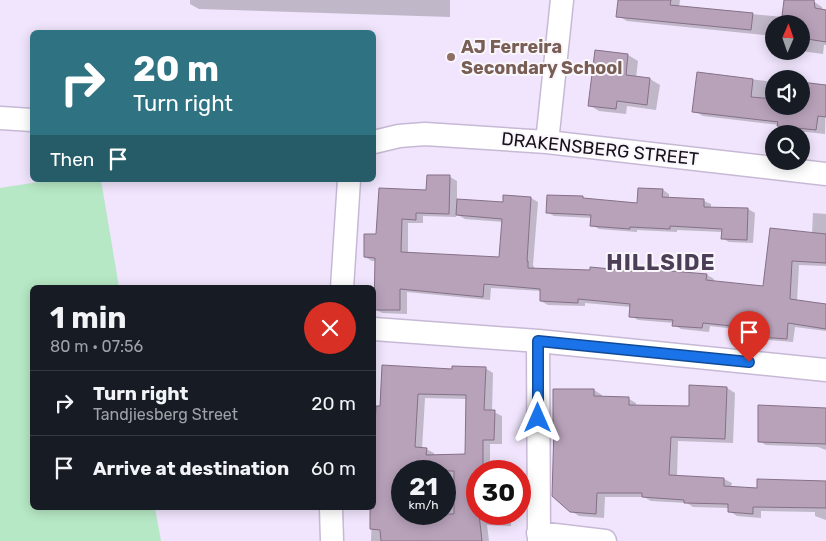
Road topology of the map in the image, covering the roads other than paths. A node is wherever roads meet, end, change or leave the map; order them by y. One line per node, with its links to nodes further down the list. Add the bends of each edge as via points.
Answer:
1 (562, 0): 5 (street)
2 (0, 118): 3 (street)
3 (30, 120)
4 (376, 142): 5 (street, DRAKENSBERG STREET, via 424,134)
5 (547, 142): 6 (street, DRAKENSBERG STREET)
6 (826, 174)
7 (349, 182): 8 (street)
8 (342, 285)
9 (376, 329): 10 (street)
10 (538, 341): 11 (street); 13 (street)
11 (826, 370)
12 (331, 510): 14 (street)
13 (539, 537): 15 (street)
14 (332, 541)
15 (605, 541)

